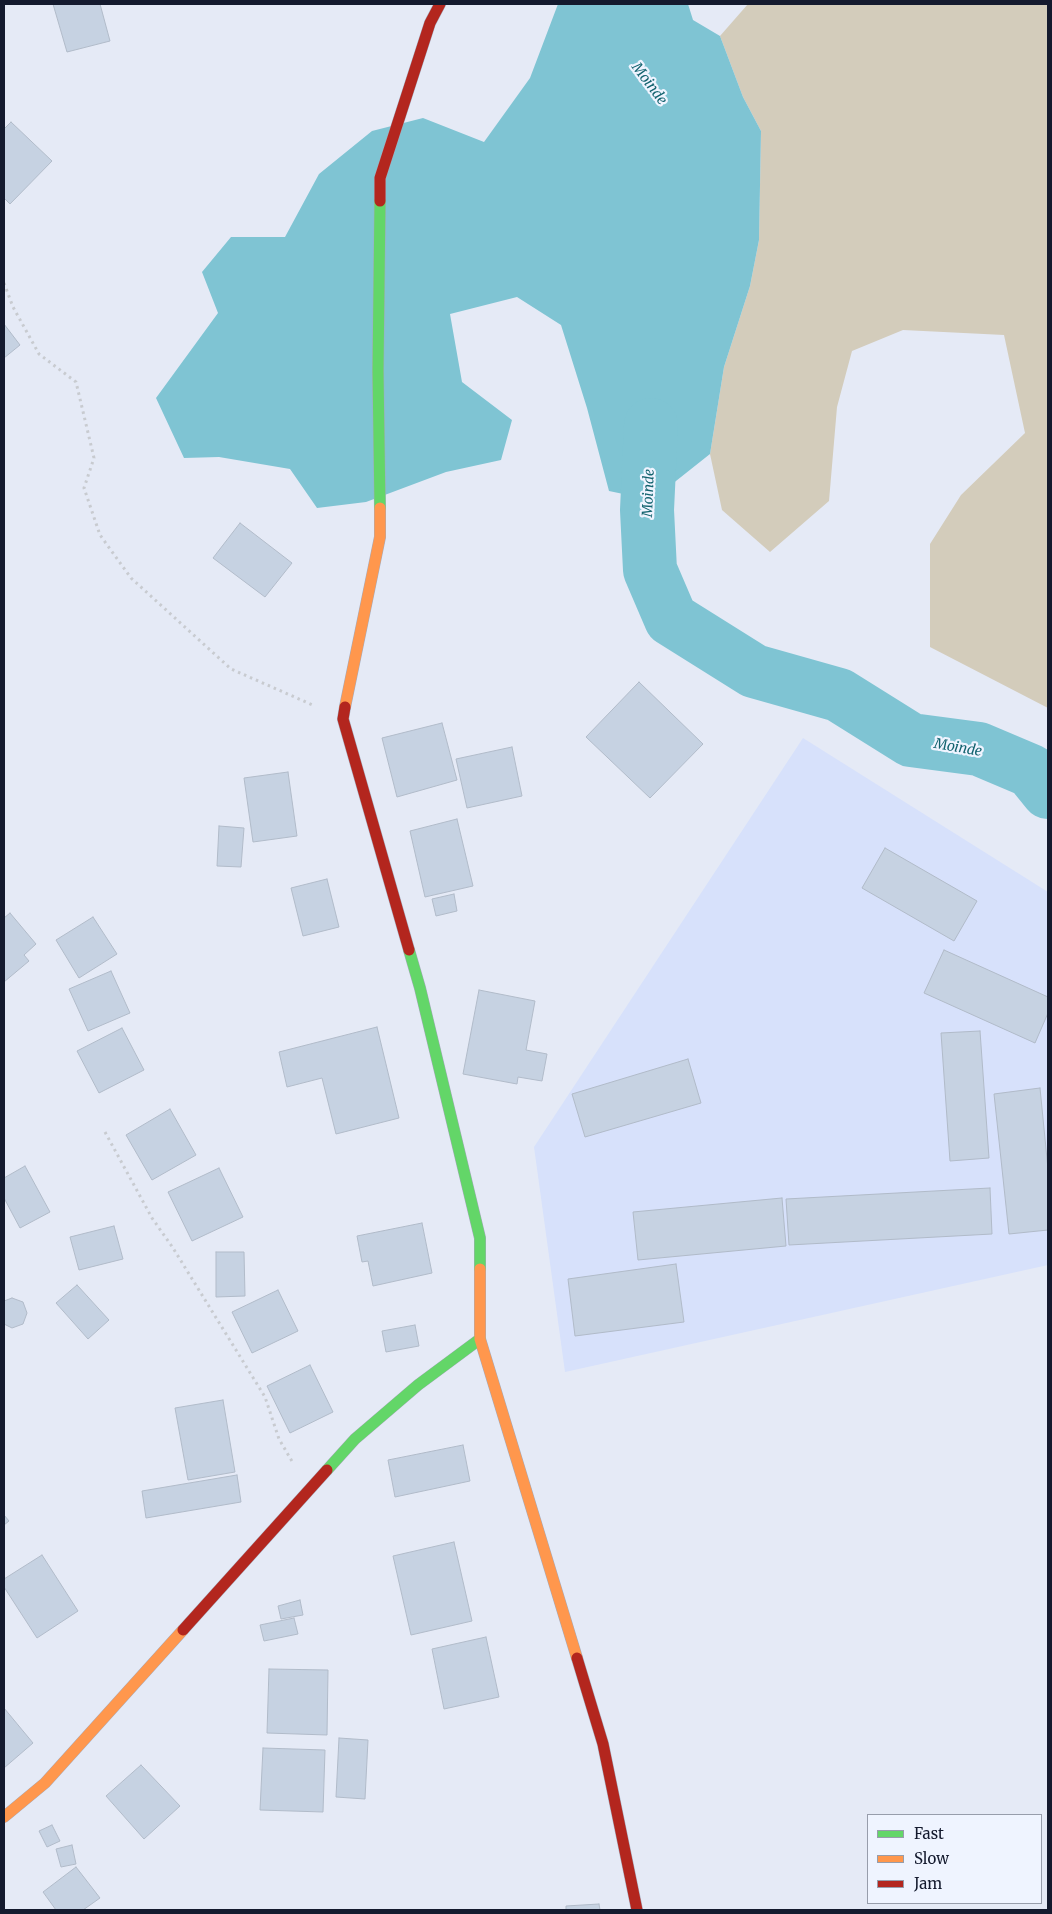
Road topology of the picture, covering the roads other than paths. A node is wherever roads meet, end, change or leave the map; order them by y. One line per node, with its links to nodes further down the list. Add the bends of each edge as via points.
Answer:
1 (440, 4): 2 (street, via 430,24 380,178 380,536 343,719 420,988 480,1238)
2 (480, 1339): 3 (street, via 418,1385 355,1439 46,1784); 4 (street, via 603,1744)
3 (4, 1817)
4 (637, 1910)

